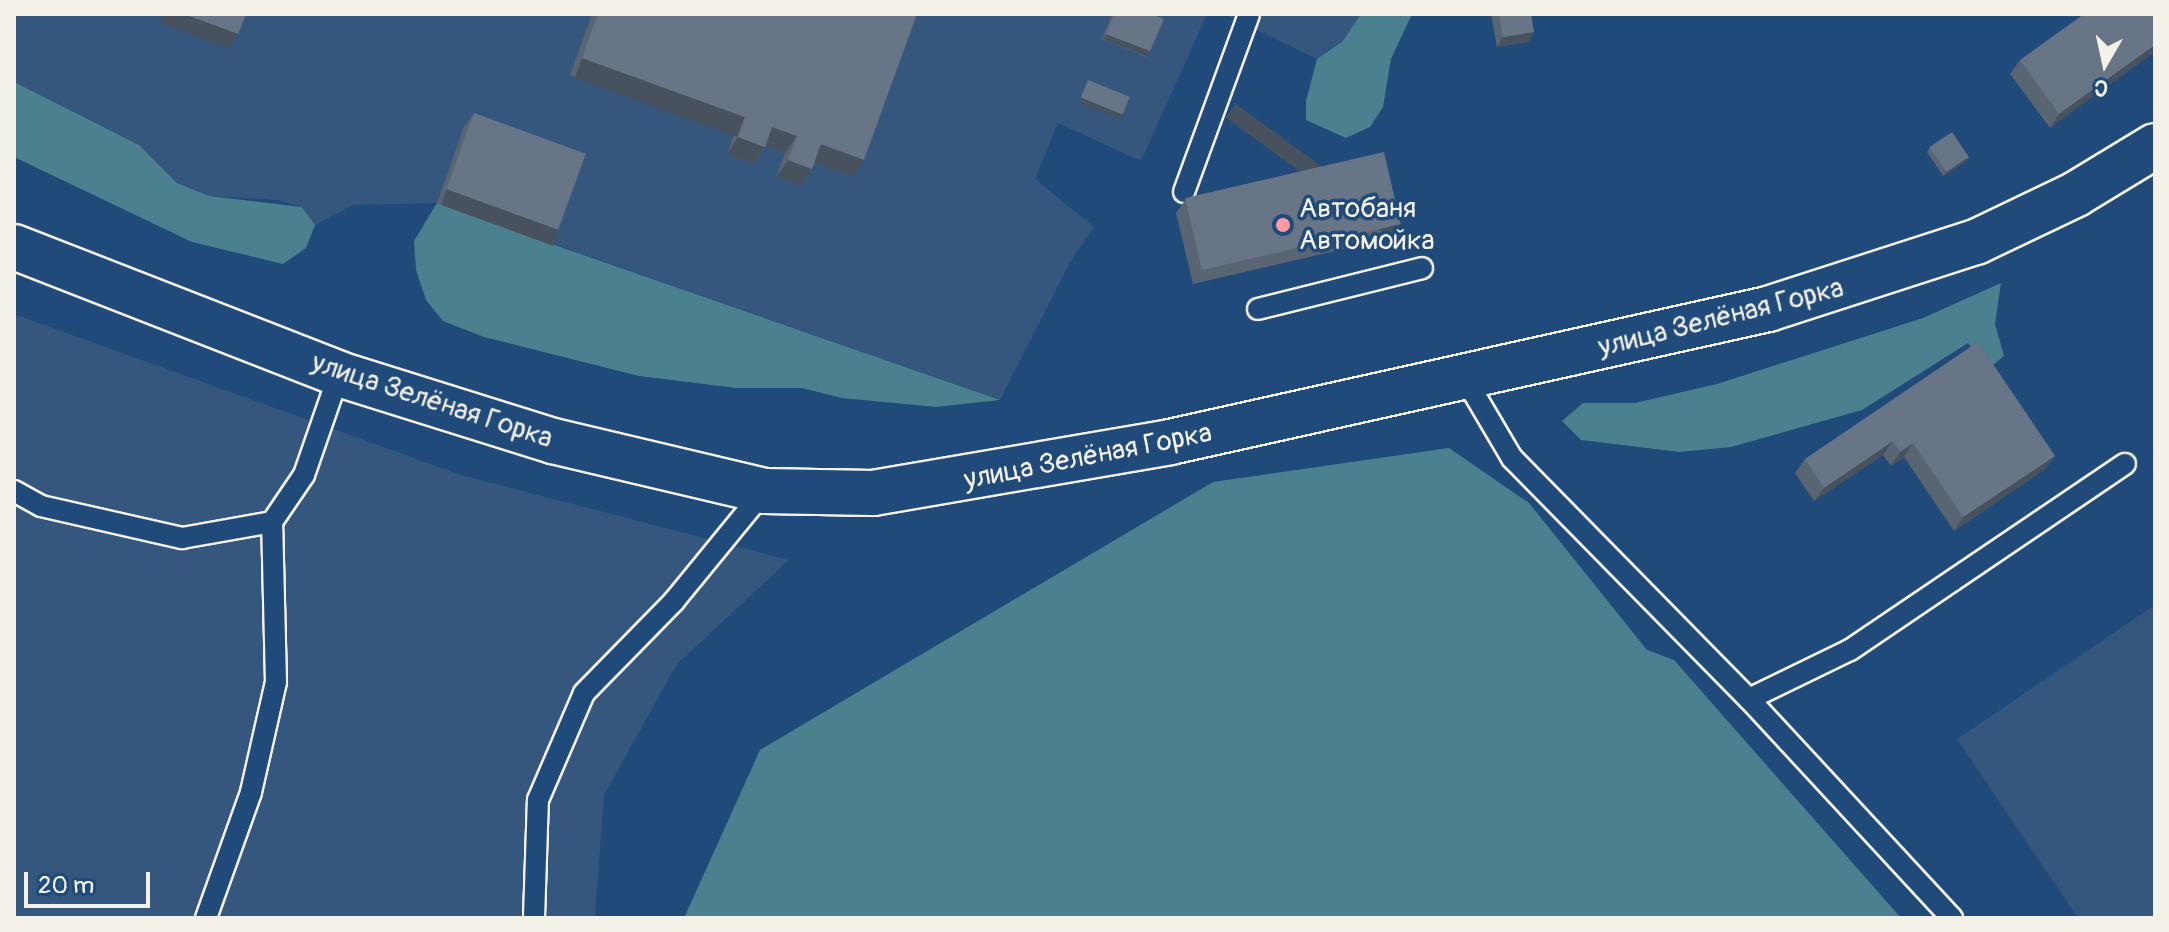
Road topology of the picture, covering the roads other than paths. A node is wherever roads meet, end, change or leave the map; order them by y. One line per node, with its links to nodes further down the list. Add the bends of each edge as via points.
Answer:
1 (1249, 14): 3 (lane)
2 (2155, 146): 8 (street, улица Зелёная Горка, via 2076,194 1976,242 1868,281)
3 (1184, 192)
4 (14, 247): 7 (street, улица Зелёная Горка)
5 (1422, 268): 6 (lane)
6 (1258, 309)
7 (339, 374): 11 (street, улица Зелёная Горка, via 553,441); 12 (lane, via 304,475)
8 (1466, 380): 11 (street, улица Зелёная Горка, via 952,483 873,493); 13 (lane, via 1512,458)
9 (2125, 464): 13 (lane, via 1850,650)
10 (14, 491): 12 (lane, via 41,506 182,538)
11 (764, 491): 15 (lane, via 674,601 584,693 538,800)
12 (272, 522): 14 (lane, via 276,682 251,792)
13 (1749, 699): 16 (lane)
14 (206, 918)
15 (534, 918)
16 (1952, 918)

